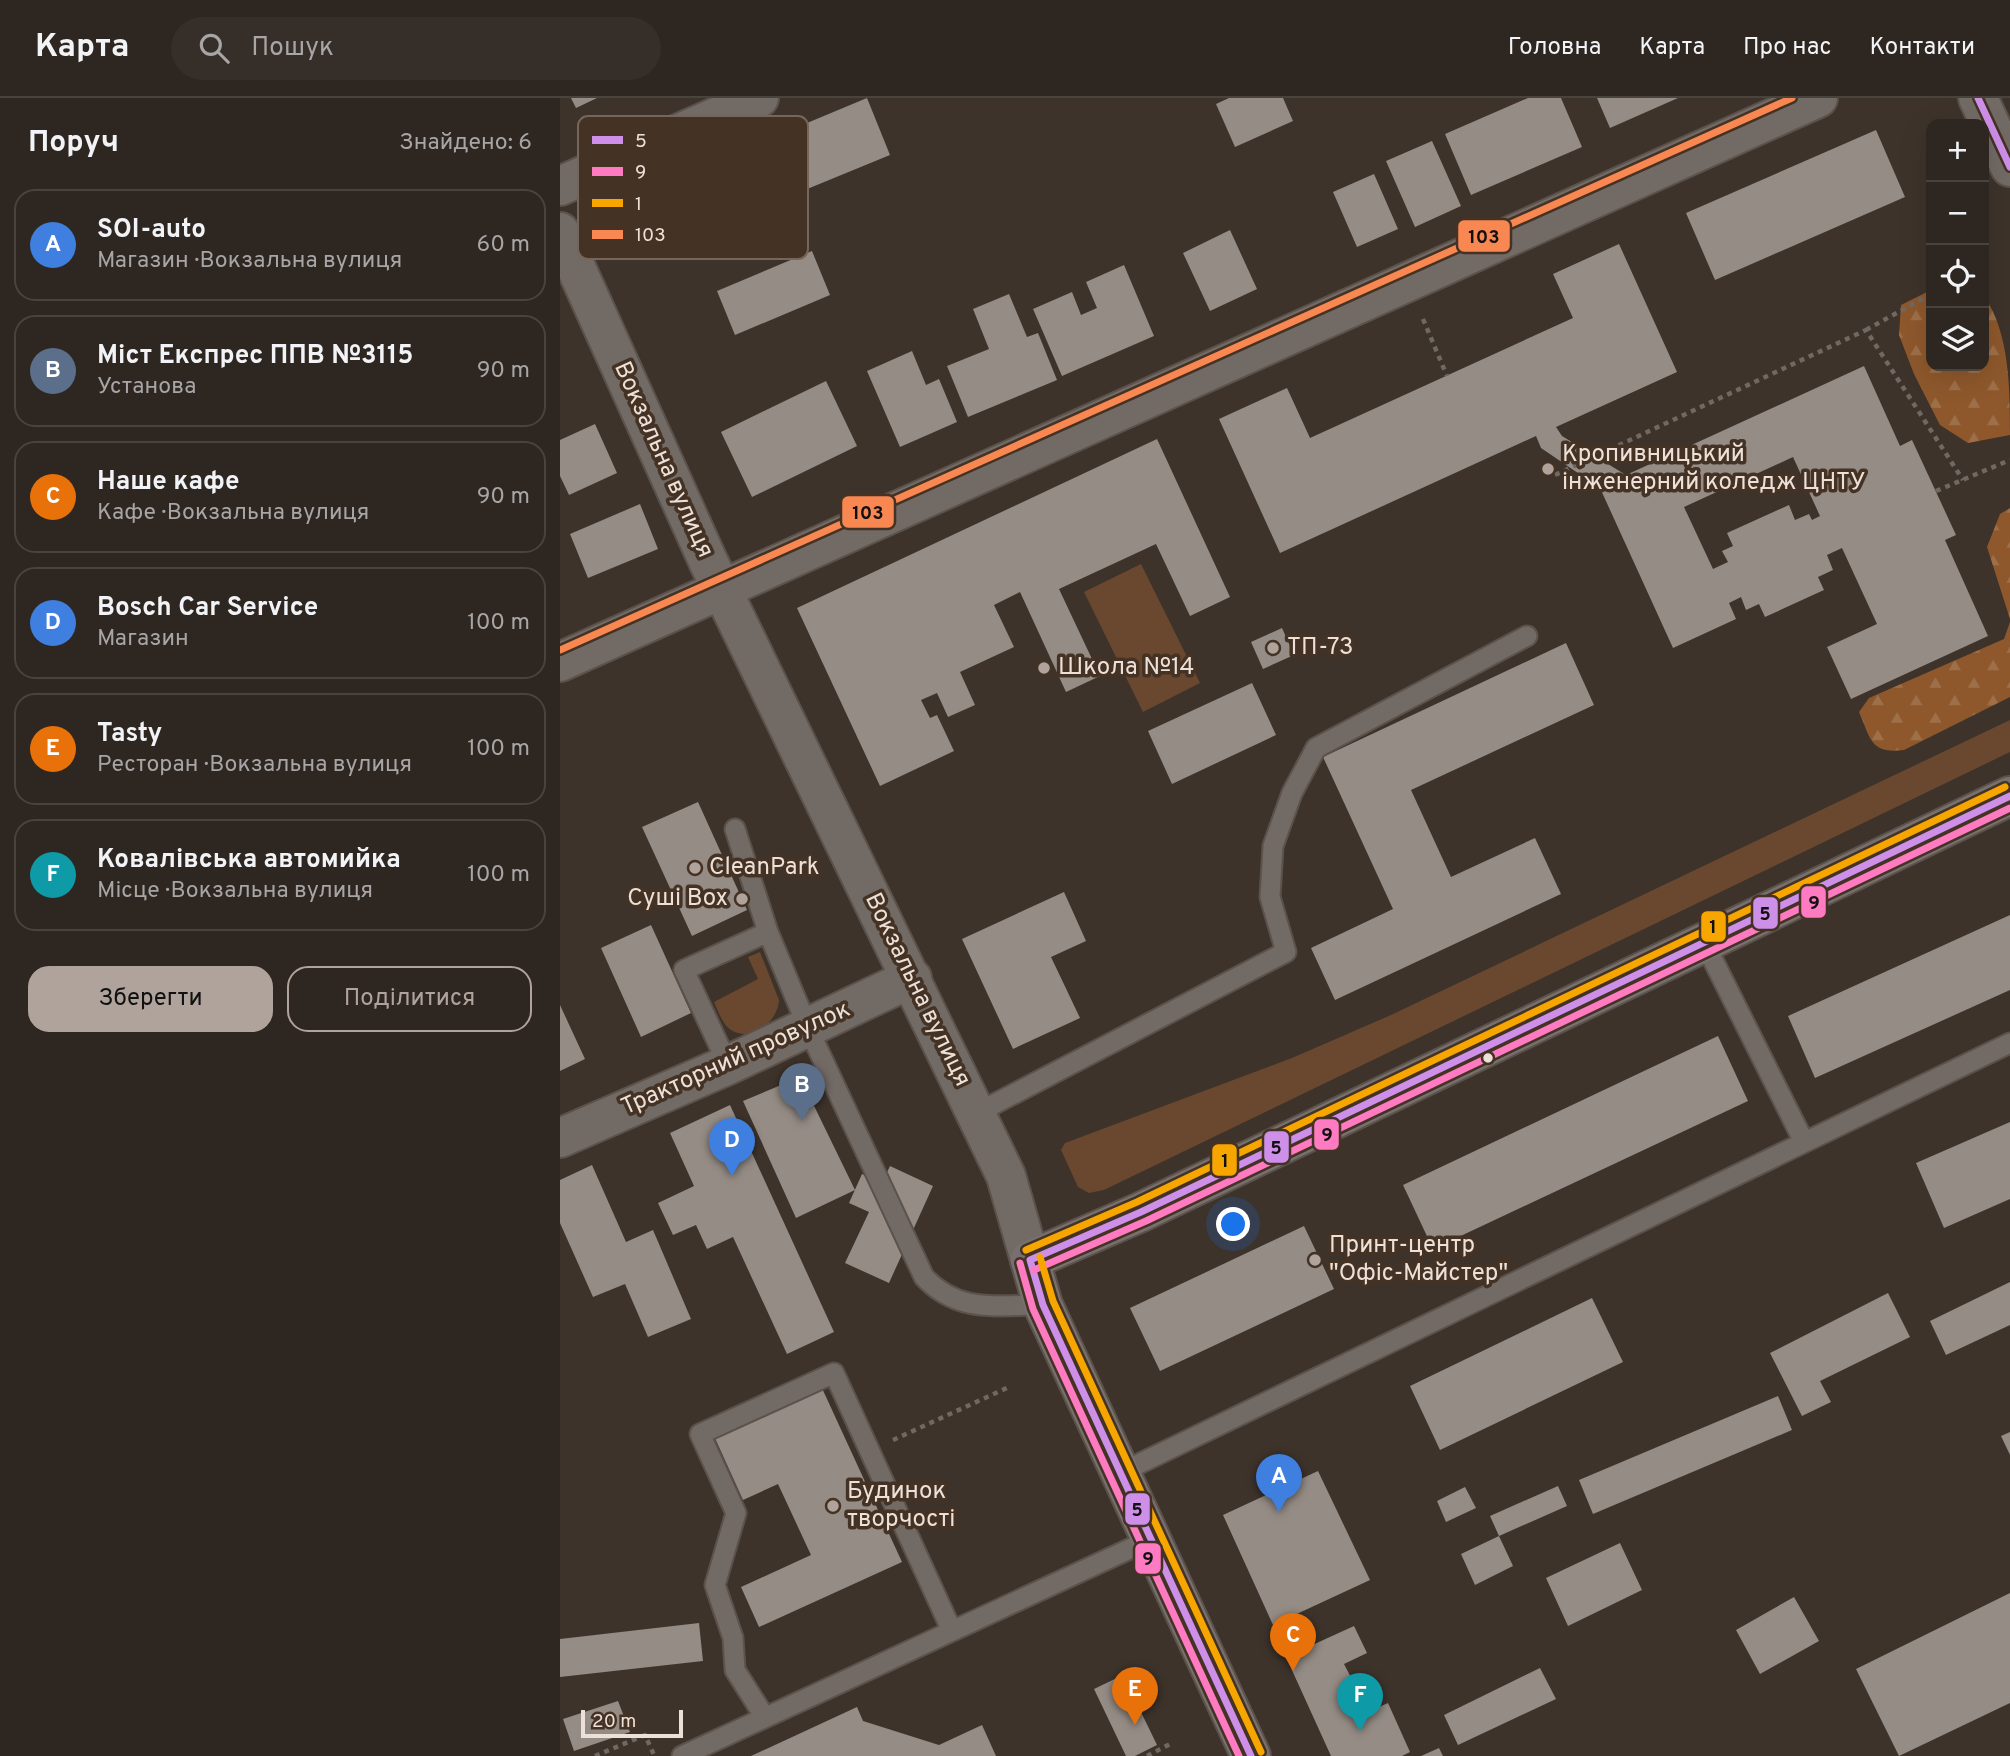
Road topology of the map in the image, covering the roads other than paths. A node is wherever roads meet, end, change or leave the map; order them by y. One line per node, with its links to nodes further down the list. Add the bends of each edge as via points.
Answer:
1 (759, 98): 4 (street)
2 (1818, 98): 9 (street)
3 (1978, 98): 5 (street)
4 (718, 116)
5 (2010, 167)
6 (578, 178): 7 (street)
7 (560, 186)
8 (560, 232): 9 (street, Вокзальна вулиця)
9 (721, 588): 11 (street); 16 (street, Вокзальна вулиця)
10 (1527, 636): 20 (lane, via 1316,748 1292,793 1273,846 1270,897 1286,952)
11 (560, 662)
12 (2010, 796): 15 (main road)
13 (736, 829): 14 (lane)
14 (768, 932): 17 (lane); 19 (lane, via 684,970)
15 (1704, 942): 22 (lane); 23 (main road, via 1141,1212)
16 (912, 978): 17 (street, Тракторний провулок); 20 (street, Вокзальна вулиця)
17 (808, 1028): 19 (street, Тракторний провулок); 24 (lane, via 925,1277 958,1303)
18 (2010, 1043): 22 (lane)
19 (728, 1065): 21 (street, Тракторний провулок)
20 (977, 1113): 23 (street, Вокзальна вулиця, via 1006,1176)
21 (560, 1138)
22 (1804, 1142): 25 (lane)
23 (1030, 1260): 24 (main road, Вокзальна вулиця)
24 (1043, 1305): 25 (main road, Вокзальна вулиця)
25 (1121, 1474): 26 (main road, Вокзальна вулиця)
26 (1149, 1540): 27 (lane); 30 (main road, Вокзальна вулиця)
27 (951, 1629): 28 (lane); 28 (lane, via 834,1373 700,1434 736,1513 715,1585 733,1639 735,1670)
28 (764, 1717): 29 (lane)
29 (682, 1756)
30 (1251, 1756)

